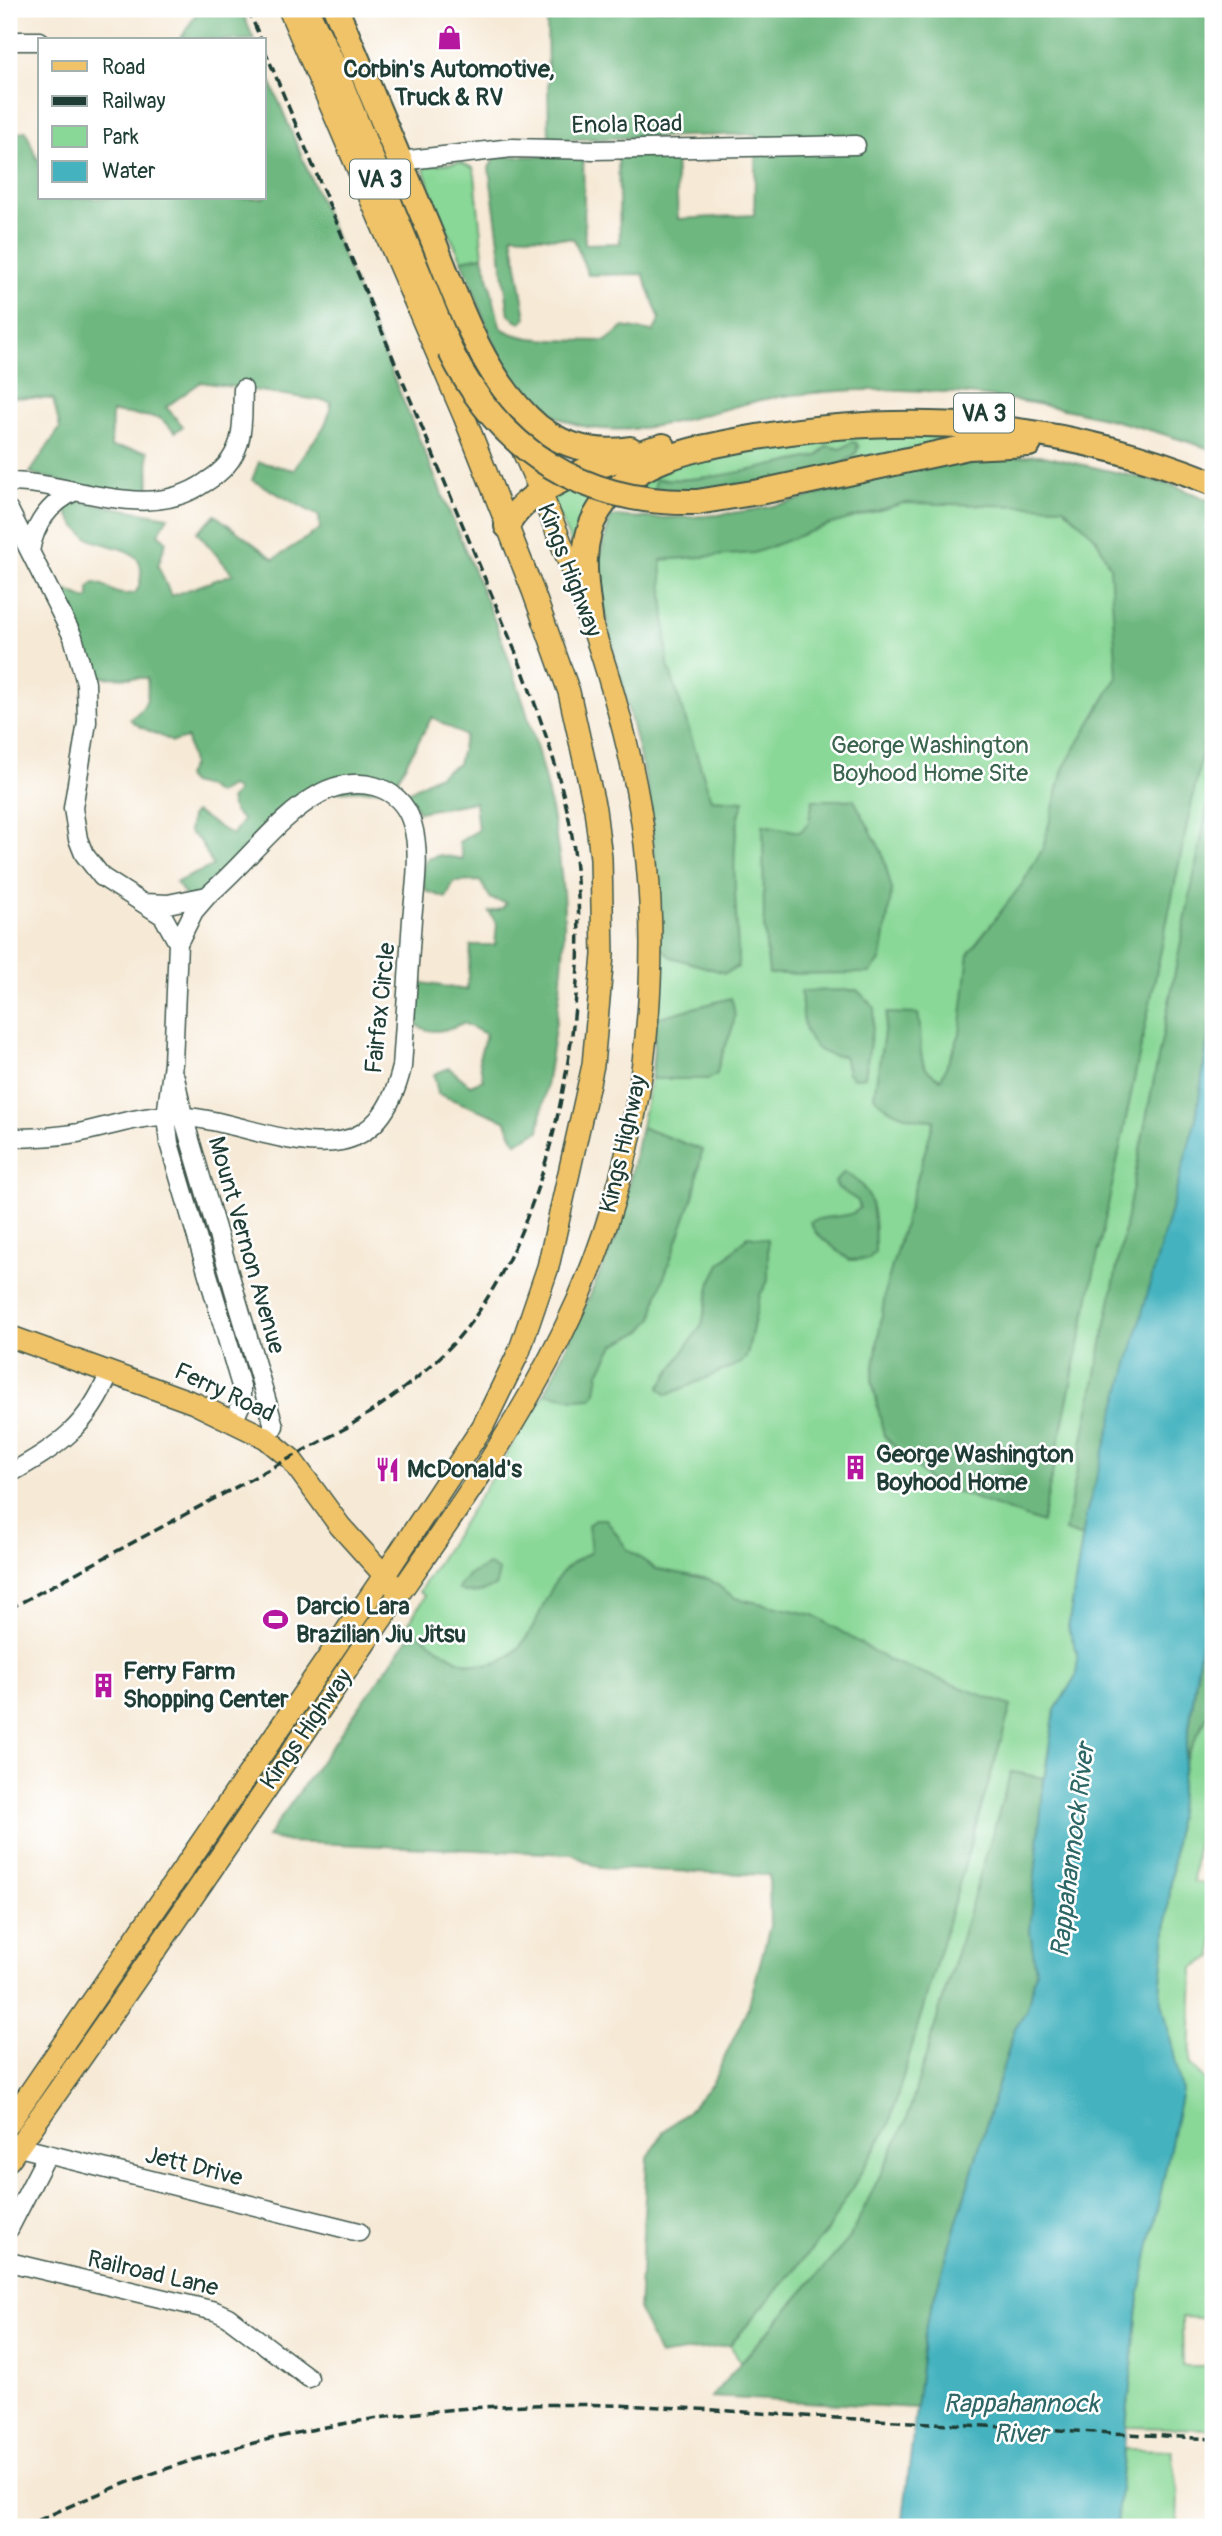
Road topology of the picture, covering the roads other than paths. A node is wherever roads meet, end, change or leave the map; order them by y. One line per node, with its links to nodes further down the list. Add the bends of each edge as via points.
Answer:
1 (289, 9): 18 (main road, Kings Highway)
2 (306, 9): 11 (highway, VA 3, bridge, via 469,387 495,421 555,468 625,498 697,502 985,445 1049,444)
3 (336, 9): 7 (highway, Kings Highway / VA 3)
4 (9, 41): 5 (street)
5 (38, 41)
6 (856, 145): 7 (street, Enola Road, via 512,148)
7 (400, 161): 8 (highway, Kings Highway / VA 3)
8 (470, 328): 10 (highway, VA 3, via 514,402 553,437 599,450); 16 (main road, Kings Highway)
9 (243, 389): 15 (street, via 235,453 219,474 199,487 158,500)
10 (672, 443): 12 (highway, VA 3, via 731,428 843,412 940,410 1088,429); 16 (highway, via 608,463)
11 (1151, 461): 14 (highway, VA 3); 20 (highway, via 1049,434 941,422 798,430 684,453 629,476 599,510 585,555)
12 (1213, 467)
13 (9, 482): 15 (street)
14 (1213, 483)
15 (75, 491): 19 (street, via 44,515)
16 (540, 492): 18 (highway, via 521,505); 20 (main road, Kings Highway)
17 (9, 510): 19 (street)
18 (507, 526): 31 (main road, Kings Highway, via 569,692 596,809 603,906 600,1010 586,1109 559,1226 519,1352 483,1426)
19 (30, 551): 22 (street, via 73,637 86,683 87,722 73,808 78,839 102,877)
20 (591, 624): 32 (main road, Kings Highway, via 626,738 646,861 647,1015 628,1140 601,1239 563,1332 493,1456)
21 (207, 896): 22 (street); 23 (street, Fairfax Circle); 24 (street, Fairfax Circle, via 310,800 340,785 377,786 396,798 411,820 415,882 402,1067 383,1113 362,1132 320,1145)
22 (144, 904): 23 (street, via 163,916)
23 (178, 943): 24 (street, Mount Vernon Avenue)
24 (175, 1116): 25 (street, Fairfax Circle, via 77,1133); 28 (street, Mount Vernon Avenue, via 177,1172 242,1386); 29 (street, Mount Vernon Avenue, via 274,1426)
25 (9, 1138)
26 (9, 1336): 27 (main road, Ferry Road)
27 (110, 1372): 28 (main road, Ferry Road); 30 (street, via 97,1403 81,1424)
28 (234, 1420): 29 (main road, Ferry Road)
29 (267, 1437): 31 (main road, Ferry Road, via 291,1459)
30 (9, 1475)
31 (384, 1576): 32 (main road, Ferry Road); 33 (main road, Kings Highway)
32 (400, 1592): 34 (main road, Kings Highway)
33 (9, 2123)
34 (11, 2149): 35 (street, Jett Drive)
35 (47, 2155): 36 (street); 37 (street, Jett Drive)
36 (9, 2229)
37 (359, 2232)
38 (9, 2262): 39 (street, Railroad Lane, via 215,2311)
39 (309, 2378)

